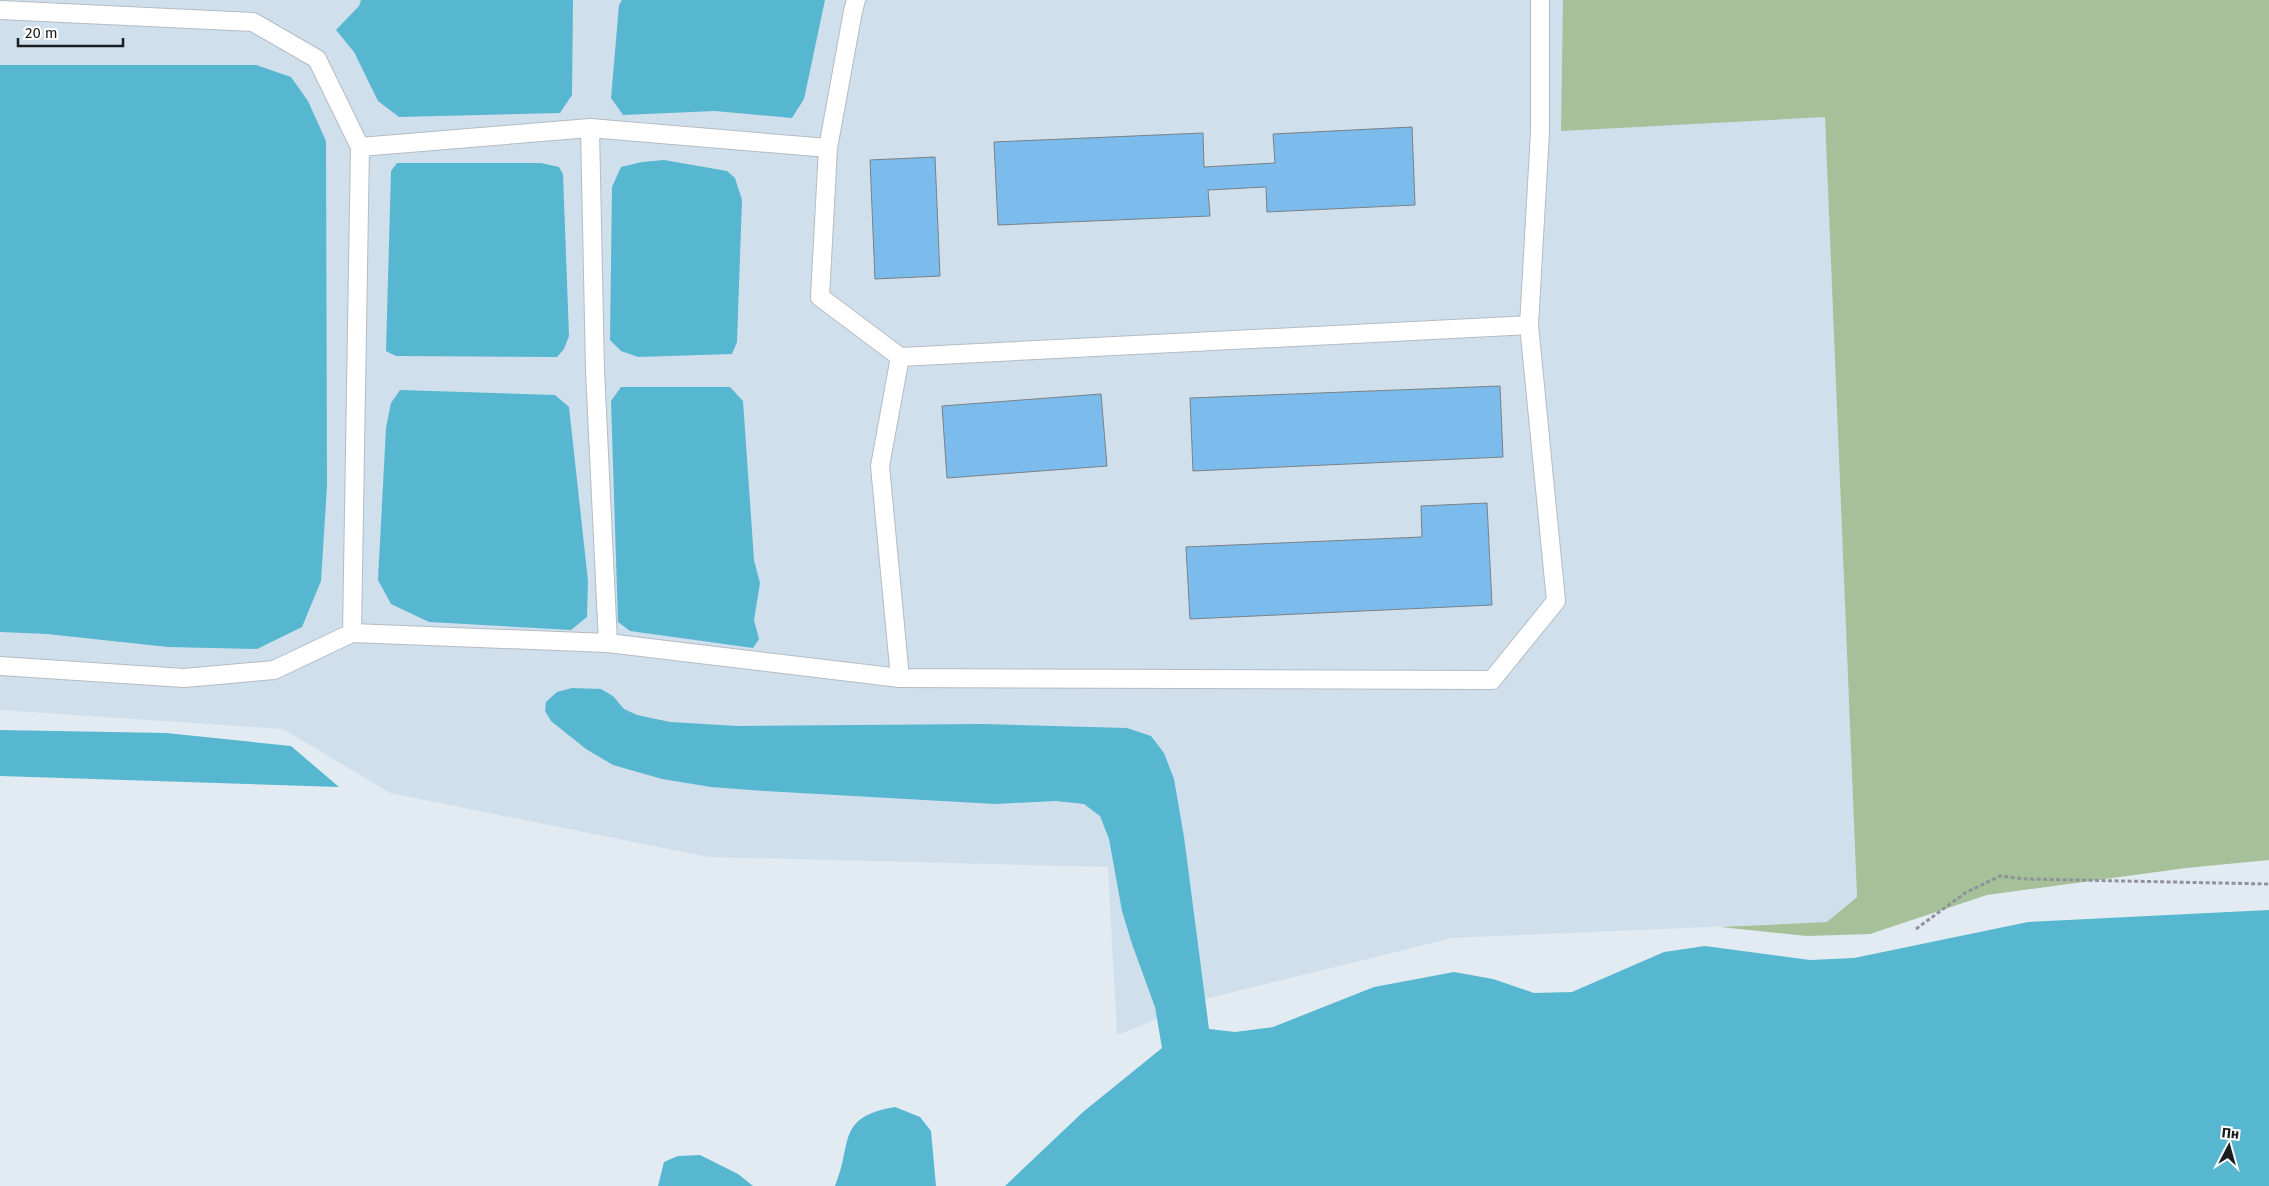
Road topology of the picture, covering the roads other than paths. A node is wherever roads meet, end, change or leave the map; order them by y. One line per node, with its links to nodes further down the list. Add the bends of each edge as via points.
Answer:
1 (856, 0): 6 (lane)
2 (1540, 0): 7 (lane, via 1540,132)
3 (0, 10): 5 (lane, via 253,22 317,58)
4 (590, 128): 5 (lane); 6 (lane); 10 (lane, via 595,370)
5 (360, 146): 9 (lane)
6 (828, 148): 8 (lane, via 820,297)
7 (1529, 326): 8 (lane); 12 (lane, via 1556,601 1492,680)
8 (900, 357): 12 (lane, via 880,466)
9 (352, 633): 10 (lane); 11 (lane, via 274,670 184,678)
10 (608, 643): 12 (lane)
11 (0, 666)
12 (900, 678)

